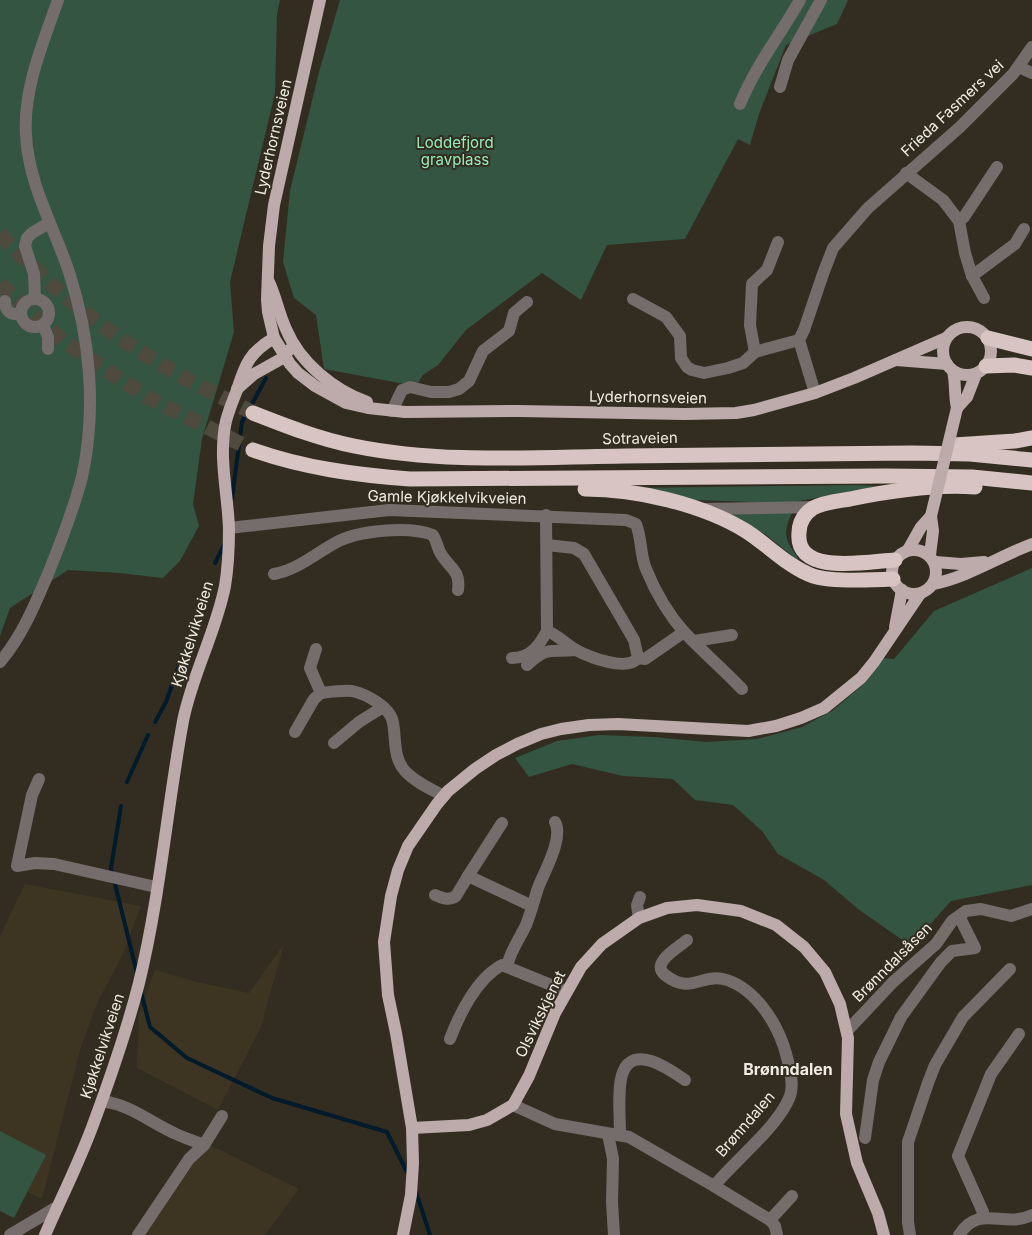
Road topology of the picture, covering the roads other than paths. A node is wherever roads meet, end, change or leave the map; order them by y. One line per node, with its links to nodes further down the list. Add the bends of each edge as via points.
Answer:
1 (58, 0): 13 (street, via 30,83 26,120 30,164)
2 (320, 0): 17 (main road, Lyderhornsveien, via 274,205)
3 (800, 0): 9 (street, via 764,56)
4 (821, 0): 8 (street, via 788,60)
5 (1032, 47): 6 (street, Frieda Fasmers vei)
6 (1019, 66): 7 (street, Frieda Fasmers vei); 11 (street, Frieda Fasmers vei, via 960,127)
7 (1032, 73)
8 (780, 87)
9 (740, 104)
10 (997, 167): 12 (street)
11 (906, 173): 12 (street, Frieda Fasmers vei, via 943,200); 28 (street, Frieda Fasmers vei, via 868,208 833,248)
12 (959, 221): 16 (street, Frieda Fasmers vei)
13 (49, 223): 19 (street, via 32,232 25,246 34,274); 75 (street, via 68,271 83,323 90,396 88,442 74,504 36,604)
14 (1024, 229): 16 (street, via 1014,244)
15 (778, 242): 32 (street, via 767,270 752,284 750,325)
16 (972, 276): 18 (street, Frieda Fasmers vei)
17 (269, 282): 25 (main road, Lyderhornsveien, via 268,312); 29 (main road, Lyderhornsveien)
18 (984, 298)
19 (35, 299): 23 (street, via 26,301); 24 (street, via 44,302 48,309 48,318)
20 (632, 299): 32 (street, via 666,317 680,336 681,358 687,368 704,373 728,368 743,363)
21 (5, 301): 23 (street, via 9,312)
22 (527, 302): 41 (street, via 514,313 509,331 483,351 469,381 449,392 410,387 402,390)
23 (20, 314): 24 (street, via 28,326)
24 (43, 325): 30 (street)
25 (274, 338): 29 (main road); 33 (main road, Lyderhornsveien); 38 (main road, Kjøkkelvikveien, via 252,356 241,374)
26 (946, 338): 27 (main road, via 957,328 968,327 981,331); 34 (main road, Lyderhornsveien); 35 (main road, via 943,351)
27 (988, 338): 31 (highway); 37 (main road, via 992,352)
28 (799, 340): 32 (street); 39 (street)
29 (293, 344): 33 (main road); 41 (main road, Lyderhornsveien, via 312,367 333,384 355,398)
30 (48, 349)
31 (1032, 350)
32 (754, 352)
33 (285, 356): 38 (main road, via 254,374); 41 (main road, Lyderhornsveien, via 298,373 346,403)
34 (896, 360): 35 (main road, Lyderhornsveien); 39 (main road, Lyderhornsveien)
35 (950, 368): 37 (main road, via 964,375); 40 (main road, via 956,381 954,395)
36 (1032, 368): 37 (highway, via 1014,366)
37 (981, 370): 40 (main road, via 967,397)
38 (237, 389): 54 (main road, Kjøkkelvikveien, via 226,421 223,463)
39 (816, 393): 41 (main road, Lyderhornsveien, via 736,413)
40 (957, 408): 53 (main road, bridge)
41 (392, 411)
42 (253, 413): 45 (highway, Sotraveien, via 354,446 427,456)
43 (1032, 438): 45 (highway, via 947,446 787,447)
44 (253, 450): 47 (highway, via 298,463 370,476 417,480)
45 (774, 454): 46 (highway, Sotraveien, via 970,454)
46 (1032, 460)
47 (525, 480): 48 (highway, via 887,476 972,477); 51 (highway, via 546,488 624,491)
48 (1032, 483)
49 (1032, 492): 50 (highway, via 966,487 891,491)
50 (817, 506): 51 (street); 59 (highway, via 800,522 798,540 806,554 825,563)
51 (697, 509): 63 (highway, via 745,530 813,576)
52 (546, 515): 54 (street, Gamle Kjøkkelvikveien, via 389,510); 56 (street, Gamle Kjøkkelvikveien); 68 (street, Gamle Kjøkkelvikveien, via 610,518 636,524 646,569)
53 (931, 516): 57 (main road, via 921,526); 58 (main road, via 934,531)
54 (229, 528): 87 (main road, Kjøkkelvikveien, via 222,598 183,720)
55 (1032, 544): 60 (main road)
56 (547, 545): 67 (street, Gamle Kjøkkelvikveien); 74 (street, via 574,548 584,554 634,640)
57 (908, 550): 58 (main road, via 924,551); 59 (main road)
58 (932, 559): 60 (main road, via 961,564); 62 (main road, via 936,577)
59 (895, 560): 63 (main road, via 893,566)
60 (991, 561): 62 (main road, via 964,576)
61 (274, 574): 64 (street, via 286,572 347,537 370,532 414,530 433,535 439,551 458,574)
62 (933, 584): 65 (main road)
63 (898, 585): 65 (main road, via 907,593); 66 (main road)
64 (458, 590)
65 (920, 594): 66 (main road)
66 (895, 629): 83 (main road, via 861,678 824,708 801,718 748,731 618,724 561,729 496,755)
67 (547, 631): 72 (street); 73 (street, via 530,654)
68 (684, 632): 70 (street, Gamle Kjøkkelvikveien); 74 (street, via 644,658)
69 (732, 635): 70 (street)
70 (694, 641): 77 (street, Gamle Kjøkkelvikveien)
71 (316, 649): 78 (street, via 310,668)
72 (576, 650): 74 (street, via 620,664 629,664); 76 (street, via 552,650 538,655)
73 (512, 658)
74 (638, 658)
75 (0, 662)
76 (527, 665)
77 (742, 689)
78 (320, 693): 79 (street, via 352,691); 80 (street)
79 (383, 707): 81 (street); 83 (street, via 392,717 400,764 419,782)
80 (295, 732)
81 (334, 743)
82 (39, 779): 87 (street, via 32,795 17,866 54,864)
83 (444, 796): 105 (main road, via 408,846 398,870 390,896 384,942 388,995)
84 (555, 822): 90 (street, via 558,828 556,840)
85 (502, 823): 86 (street)
86 (468, 876): 88 (street, via 453,898 443,899); 90 (street)
87 (156, 887): 102 (main road, Kjøkkelvikveien, via 139,980 123,1041)
88 (435, 895)
89 (640, 897): 93 (street, via 637,905)
90 (532, 906): 95 (street)
91 (1027, 911): 92 (street, Brønndalsåsen, via 1011,916 981,908)
92 (959, 916): 98 (street, Brønndalsåsen, via 936,944 893,982); 107 (street, via 975,948 952,951 901,1017 878,1062)
93 (639, 918): 97 (main road, Olsvikskjenet, via 590,955); 98 (main road, Olsvikskjenet, via 667,908 697,905 742,910 776,925 804,947 825,972 840,1004)
94 (687, 940): 109 (street, Brønndalen, via 661,962 659,968 662,973 673,981 686,984 723,979 753,996 769,1017 789,1062 792,1090 789,1100 777,1118)
95 (507, 967): 97 (street); 100 (street, via 496,968 484,980 467,1003)
96 (1010, 969): 122 (street, via 963,1017 928,1083 908,1142)
97 (566, 991): 103 (main road, Olsvikskjenet)
98 (847, 1031): 121 (main road, Olsvikskjenet, via 846,1114 857,1163)
99 (1019, 1034): 113 (street, via 991,1074 958,1156 983,1212)
100 (450, 1040)
101 (685, 1080): 106 (street, via 669,1068 646,1059 628,1064 622,1073)
102 (102, 1101): 108 (street, via 117,1103); 111 (main road, Kjøkkelvikveien)
103 (513, 1105): 105 (main road, via 487,1120 468,1125); 106 (street, via 555,1124)
104 (222, 1116): 108 (street)
105 (412, 1128): 118 (main road, via 411,1196)
106 (614, 1134): 109 (street, via 629,1137); 119 (street)
107 (865, 1138)
108 (204, 1145): 117 (street, via 189,1159)
109 (714, 1186): 114 (street)
110 (792, 1196): 114 (street)
111 (57, 1207): 115 (street); 116 (main road, Kjøkkelvikveien)
112 (1032, 1215): 113 (street, via 1016,1220)
113 (982, 1218): 123 (street, via 965,1226)
114 (770, 1220): 120 (street)
115 (10, 1235)
116 (45, 1235)
117 (138, 1235)
118 (403, 1235)
119 (614, 1235)
120 (777, 1235)
121 (884, 1235)
122 (910, 1235)
123 (959, 1235)

